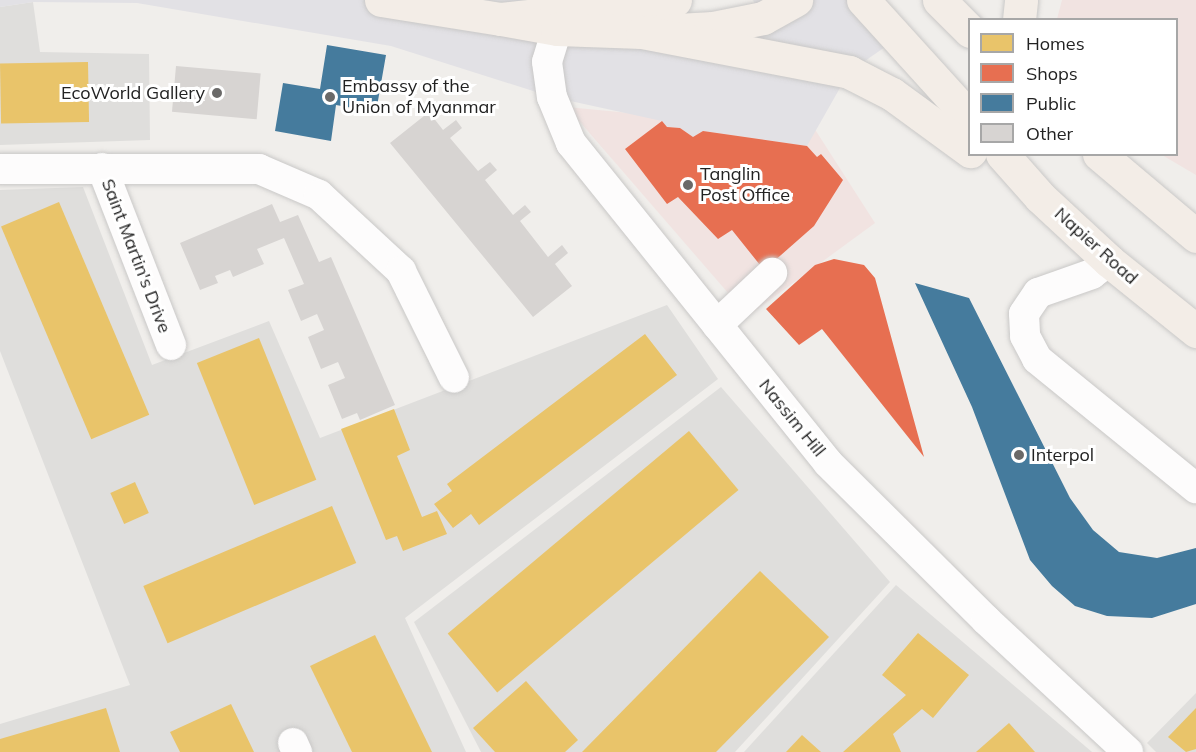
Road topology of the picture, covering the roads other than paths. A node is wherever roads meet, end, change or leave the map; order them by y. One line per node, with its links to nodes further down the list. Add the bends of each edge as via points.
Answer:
1 (381, 0): 8 (main road)
2 (675, 0): 8 (main road)
3 (796, 0): 11 (main road, via 763,18 738,25)
4 (863, 0): 12 (main road)
5 (939, 0): 10 (main road)
6 (1021, 0): 7 (main road)
7 (1019, 18)
8 (501, 19): 9 (main road)
9 (557, 29): 11 (main road); 23 (street, Nassim Hill, via 547,62 552,97 565,134)
10 (968, 31)
11 (642, 32): 13 (main road, via 849,72 892,94)
12 (968, 117)
13 (968, 150)
14 (977, 156): 19 (main road)
15 (1004, 156): 19 (main road, Napier Road)
16 (1101, 156): 20 (main road)
17 (102, 168): 18 (street, Saint Martin's Drive); 25 (street, Saint Martin's Drive); 26 (street, Saint Martin's Drive, via 259,169 319,195 401,271)
18 (0, 169)
19 (1040, 197): 21 (main road, Napier Road)
20 (1196, 236)
21 (1109, 261): 24 (main road, Napier Road); 27 (street, via 1092,274 1038,293 1024,315 1025,336 1037,359)
22 (772, 273): 23 (street)
23 (717, 325): 28 (street, Nassim Hill, via 828,463 986,620)
24 (1196, 331)
25 (171, 345)
26 (454, 378)
27 (1196, 488)
28 (1128, 752)

